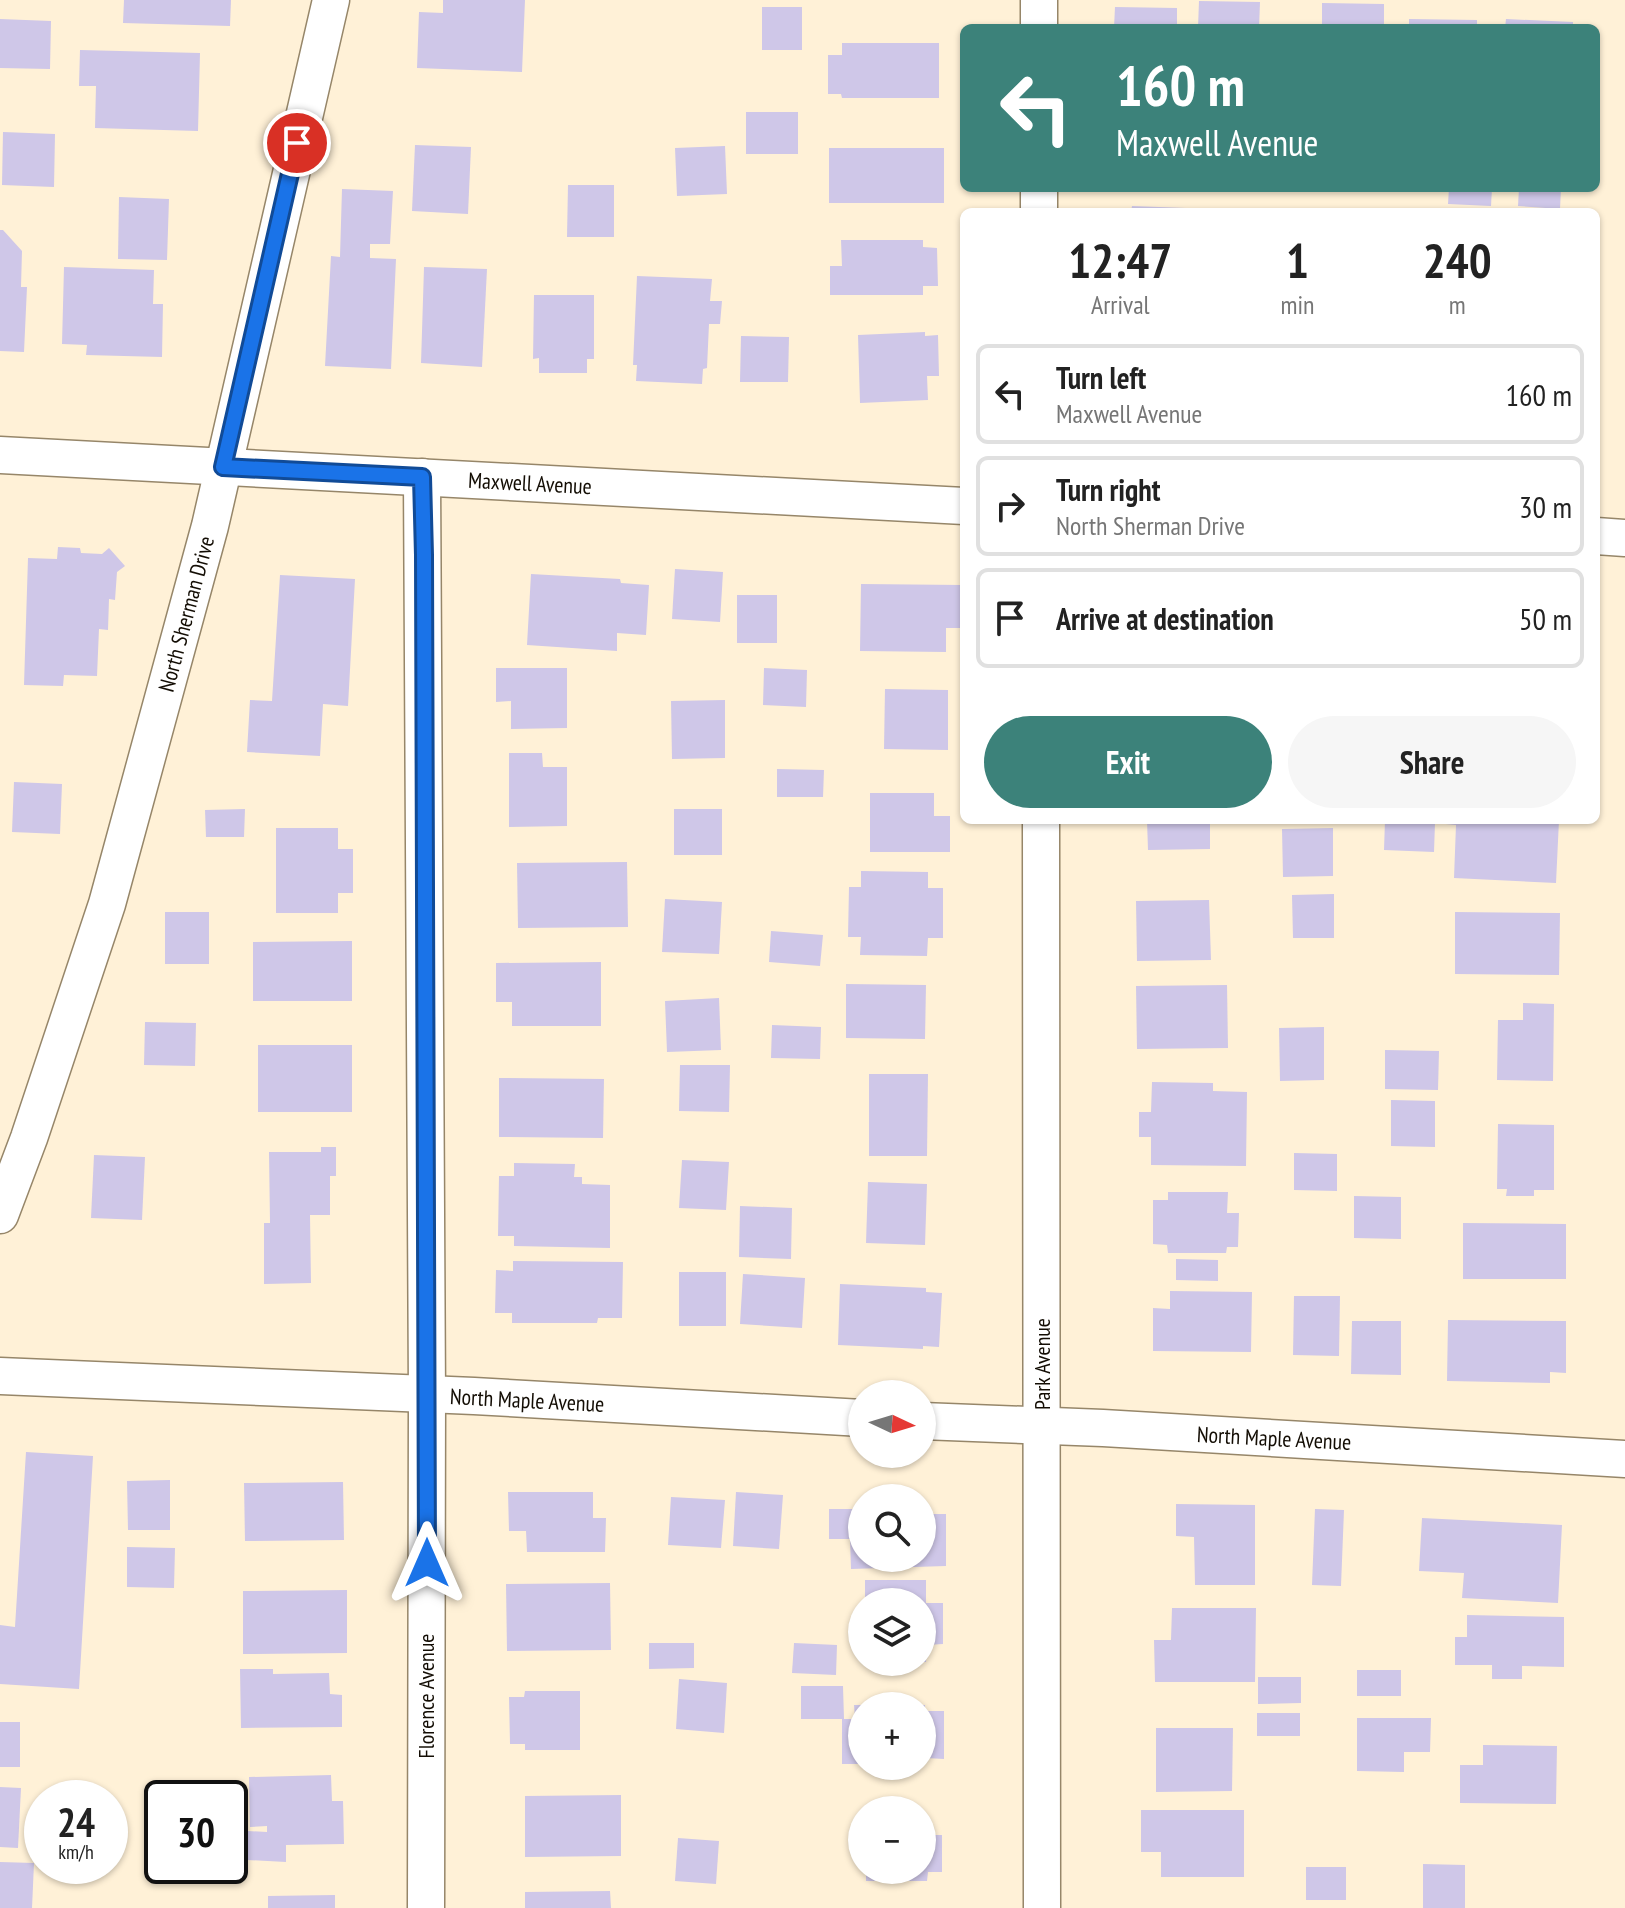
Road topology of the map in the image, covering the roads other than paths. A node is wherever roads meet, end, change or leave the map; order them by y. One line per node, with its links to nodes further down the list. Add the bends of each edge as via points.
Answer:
1 (331, 0): 5 (street, North Sherman Drive)
2 (1039, 0): 3 (street)
3 (1039, 24)
4 (0, 455): 5 (street, Maxwell Avenue)
5 (223, 467): 6 (street, Maxwell Avenue); 11 (street, North Sherman Drive, via 107,904)
6 (422, 477): 7 (street, Maxwell Avenue); 13 (street, Florence Avenue)
7 (960, 506)
8 (1600, 536): 9 (street)
9 (1625, 538)
10 (1041, 824): 16 (street, Park Avenue)
11 (0, 1215)
12 (0, 1376): 13 (street, North Maple Avenue)
13 (427, 1396): 14 (street, North Maple Avenue); 18 (street, Florence Avenue)
14 (848, 1417)
15 (936, 1422): 16 (street, North Maple Avenue)
16 (1042, 1426): 17 (street, North Maple Avenue); 19 (street, Park Avenue)
17 (1625, 1459)
18 (426, 1908)
19 (1042, 1908)

